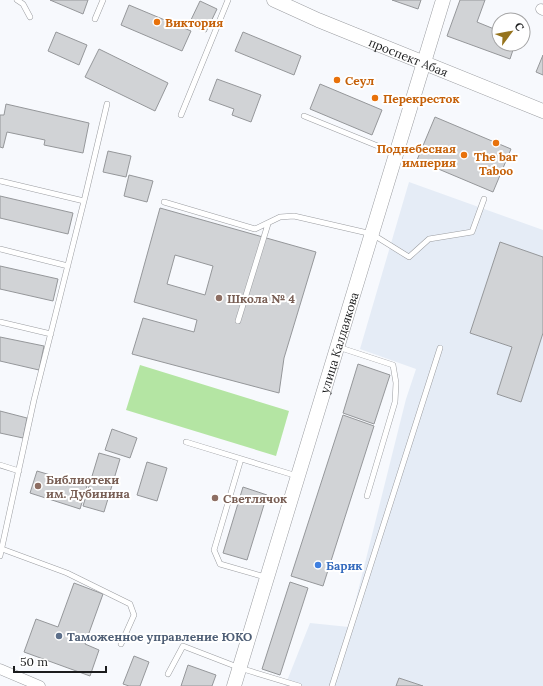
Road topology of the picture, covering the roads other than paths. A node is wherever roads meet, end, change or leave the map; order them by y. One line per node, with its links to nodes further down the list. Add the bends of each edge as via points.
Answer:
1 (17, 0): 6 (lane, via 23,4)
2 (103, 0): 7 (lane)
3 (228, 0): 11 (lane)
4 (274, 0): 8 (street, проспект Абая)
5 (443, 0): 8 (street, улица Калдаякова)
6 (30, 17)
7 (95, 19)
8 (424, 63): 10 (street, проспект Абая); 13 (street, улица Калдаякова)
9 (107, 104): 16 (lane)
10 (543, 111)
11 (181, 115)
12 (304, 116): 13 (lane)
13 (396, 154): 19 (street, улица Калдаякова)
14 (0, 181): 16 (lane)
15 (484, 199): 19 (lane, via 472,232 429,239 409,257)
16 (84, 201): 21 (lane)
17 (164, 202): 18 (lane, via 255,229)
18 (268, 224): 19 (lane, via 280,217 294,216); 22 (lane)
19 (372, 234): 25 (street, улица Калдаякова)
20 (0, 249): 21 (lane)
21 (68, 266): 24 (lane)
22 (238, 321)
23 (0, 322): 24 (lane)
24 (51, 334): 30 (lane)
25 (337, 347): 31 (street, улица Калдаякова); 32 (lane, via 393,365 396,383 395,402)
26 (440, 348): 43 (lane)
27 (186, 442): 28 (lane)
28 (241, 459): 31 (lane); 35 (lane, via 214,550 220,564)
29 (0, 465): 30 (lane)
30 (19, 471): 33 (lane)
31 (298, 476): 35 (street, улица Калдаякова)
32 (367, 496)
33 (2, 549): 34 (lane); 36 (lane, via 67,573 130,604 134,615)
34 (0, 556)
35 (267, 578): 37 (street, улица Калдаякова)
36 (121, 644)
37 (240, 668): 39 (lane, via 183,646); 41 (street, улица Калдаякова); 42 (lane)
38 (0, 669): 40 (street)
39 (168, 674)
40 (40, 686)
41 (234, 686)
42 (299, 686)
43 (332, 686)

